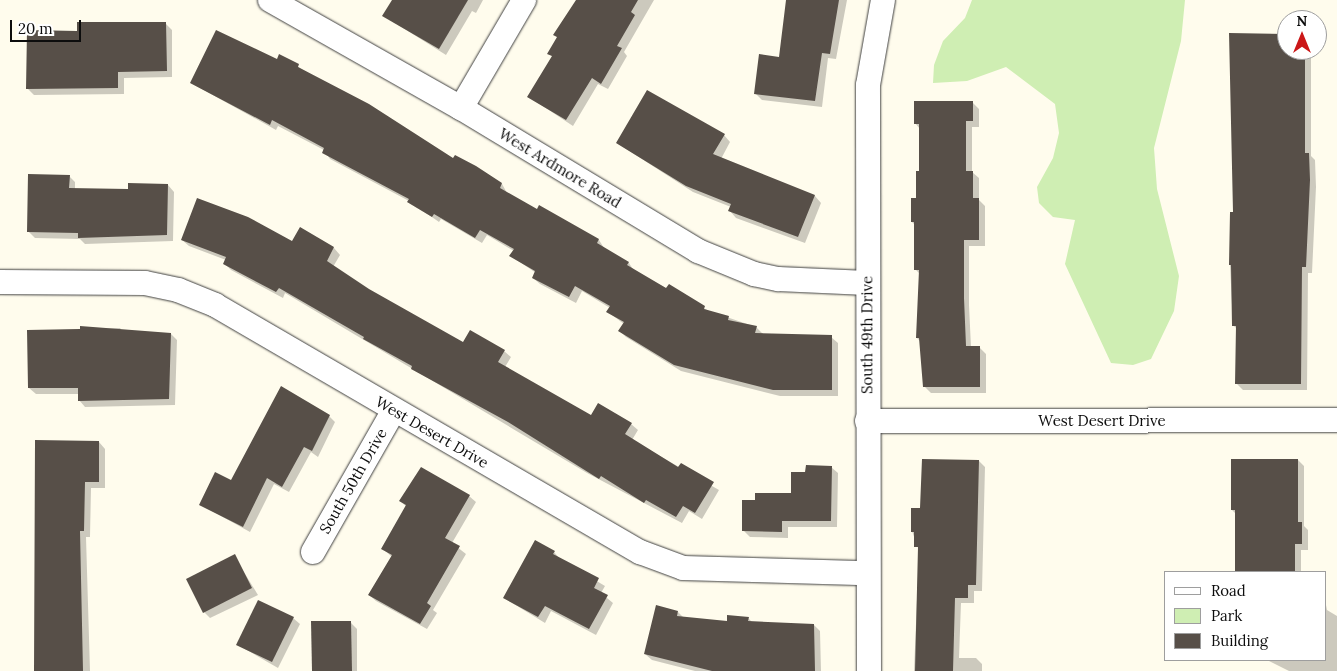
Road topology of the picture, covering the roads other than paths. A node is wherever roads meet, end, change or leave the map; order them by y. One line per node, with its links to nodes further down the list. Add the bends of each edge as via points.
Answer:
1 (270, 0): 4 (street, West Ardmore Road)
2 (524, 0): 4 (street)
3 (883, 0): 6 (street, South 49th Drive, via 868,85)
4 (461, 108): 6 (street, West Ardmore Road, via 715,259 778,279)
5 (0, 282): 7 (street, West Desert Drive, via 116,281 178,290 224,309)
6 (867, 282): 9 (street, South 49th Drive)
7 (394, 410): 10 (street, South 50th Drive); 11 (street, West Desert Drive, via 640,552 683,568)
8 (1337, 420): 9 (street, West Desert Drive)
9 (867, 421): 11 (street, South 49th Drive)
10 (313, 552)
11 (867, 574): 12 (street, South 49th Drive)
12 (869, 671)

